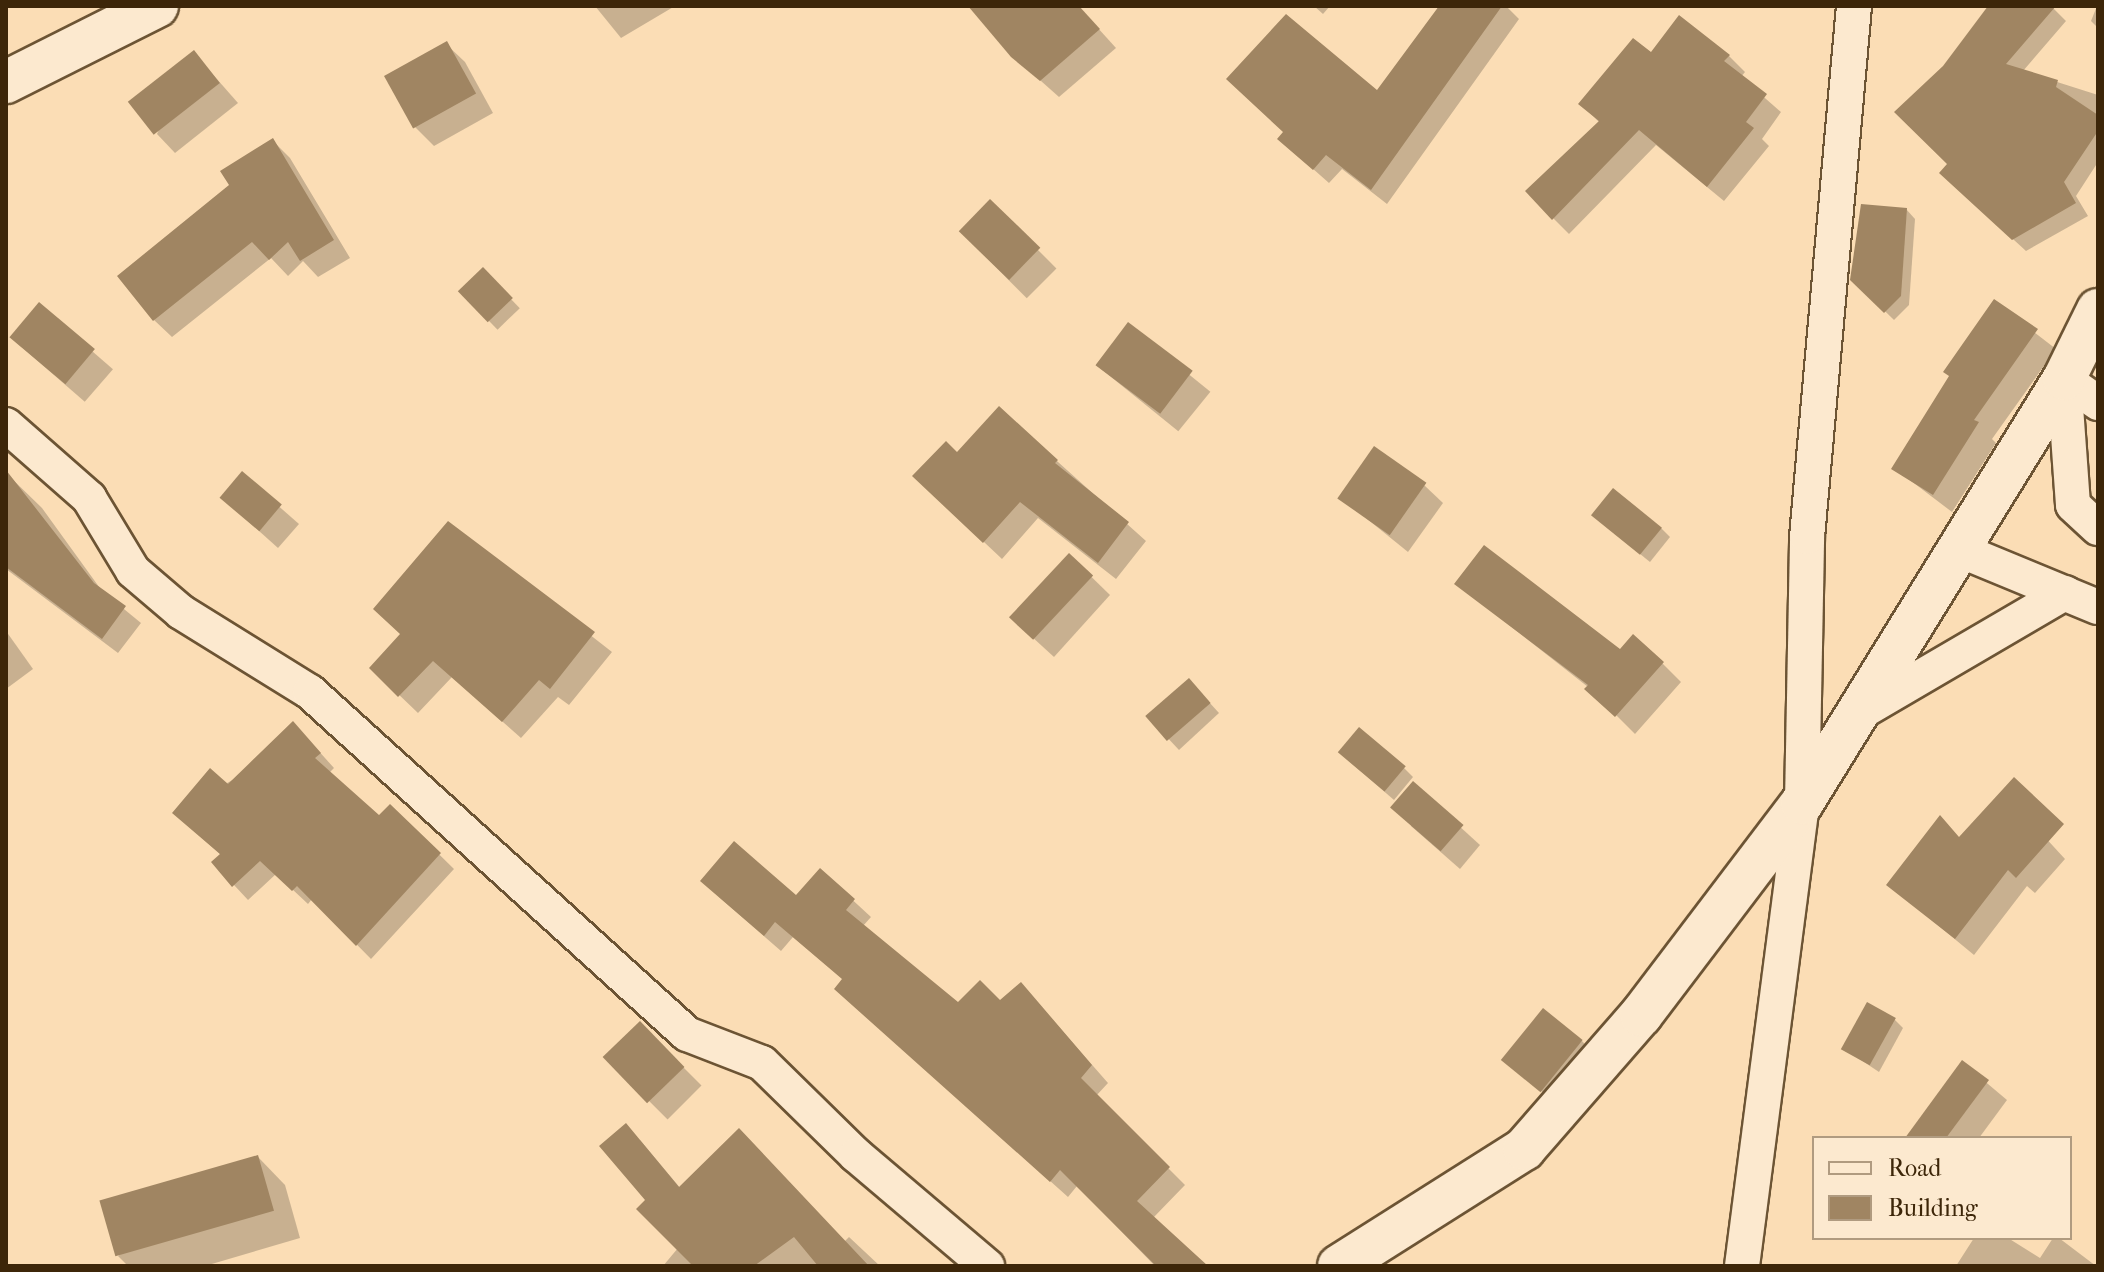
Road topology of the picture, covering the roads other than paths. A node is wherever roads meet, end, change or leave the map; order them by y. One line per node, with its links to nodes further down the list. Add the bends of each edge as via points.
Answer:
1 (157, 6): 3 (street)
2 (1854, 6): 13 (street, via 1807,537)
3 (6, 82)
4 (2098, 310): 5 (street)
5 (2064, 379): 6 (street); 8 (street, via 2073,505); 9 (street)
6 (2098, 403)
7 (6, 425): 14 (street, via 89,498 133,571 181,612 310,692 687,1034 762,1063 856,1155)
8 (2098, 528)
9 (1957, 549): 10 (street); 12 (street)
10 (2065, 593): 11 (street); 12 (street)
11 (2098, 607)
12 (1856, 715): 13 (street)
13 (1802, 803): 15 (street, via 1641,1015 1524,1149); 16 (street)
14 (987, 1266)
15 (1339, 1266)
16 (1742, 1266)

